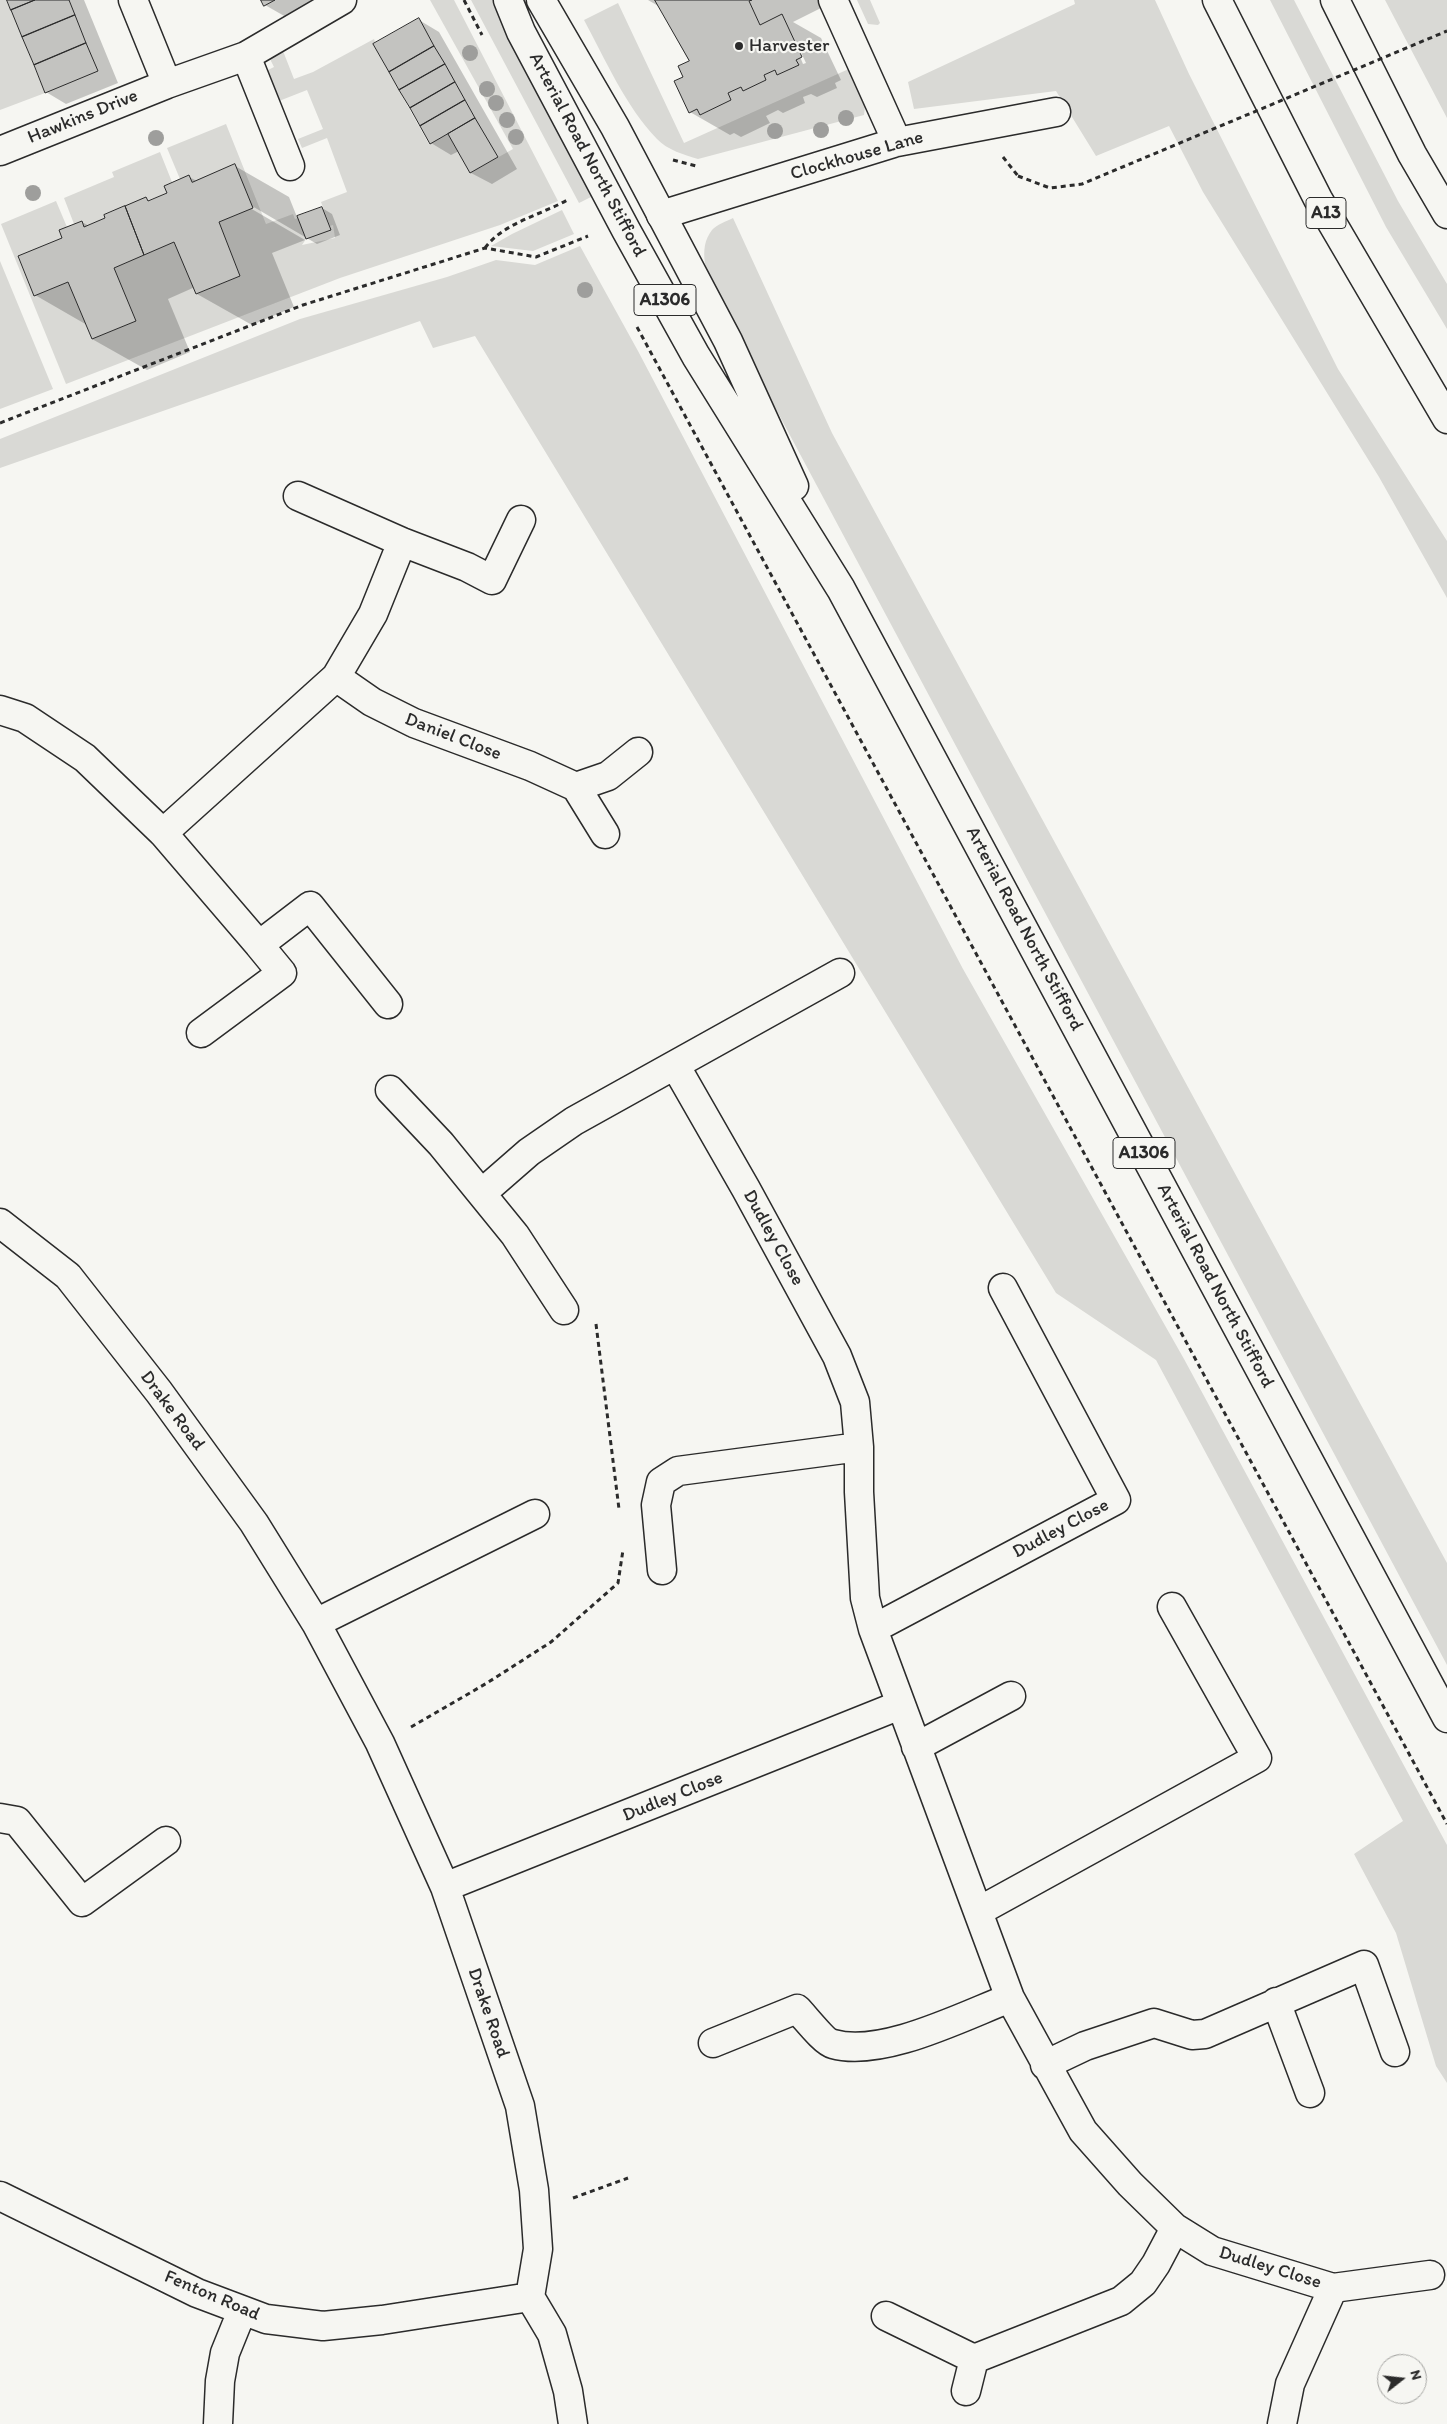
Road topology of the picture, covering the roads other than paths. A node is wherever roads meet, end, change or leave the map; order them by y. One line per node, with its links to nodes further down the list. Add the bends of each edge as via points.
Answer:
1 (132, 0): 9 (main road)
2 (342, 0): 8 (main road, Hawkins Drive)
3 (508, 0): 20 (main road, Arterial Road North Stifford / A1306, via 521,32 696,356)
4 (541, 0): 15 (main road, Arterial Road North Stifford / A1306, via 611,119)
5 (833, 0): 11 (main road)
6 (1217, 0): 16 (main road, A13, via 1318,199)
7 (1335, 0): 14 (main road, via 1412,154)
8 (246, 56): 9 (main road, Hawkins Drive); 13 (main road)
9 (167, 84): 12 (main road, Hawkins Drive)
10 (1056, 112): 11 (main road, Clockhouse Lane)
11 (897, 142): 15 (main road, Clockhouse Lane)
12 (0, 151)
13 (290, 166)
14 (1447, 214)
15 (661, 215): 20 (main road, Arterial Road North Stifford / A1306, via 728,340)
16 (1447, 419)
17 (298, 496): 19 (main road)
18 (521, 520): 19 (main road, via 492,580)
19 (402, 542): 21 (main road, via 372,614)
20 (841, 589): 45 (main road, Arterial Road North Stifford / A1306)
21 (336, 678): 24 (main road, Daniel Close, via 372,702 414,723 530,766); 25 (main road)
22 (0, 710): 25 (main road, via 25,718 85,758)
23 (638, 752): 24 (main road, via 608,776)
24 (576, 787): 26 (main road)
25 (163, 833): 27 (main road)
26 (605, 834)
27 (259, 946): 29 (main road, via 310,906); 30 (main road, via 282,973)
28 (840, 973): 31 (main road)
29 (388, 1004)
30 (201, 1033)
31 (675, 1065): 33 (main road, via 574,1120 529,1152); 37 (main road, Dudley Close, via 837,1356 855,1402)
32 (390, 1090): 33 (main road, via 442,1144)
33 (482, 1194): 36 (main road, via 515,1235)
34 (0, 1223): 41 (main road, Drake Road, via 68,1276 159,1392 254,1522)
35 (1003, 1288): 42 (main road, Dudley Close, via 1116,1500)
36 (564, 1310)
37 (859, 1447): 39 (main road, via 678,1471 661,1482 656,1505); 42 (main road, Dudley Close, via 865,1598)
38 (535, 1514): 41 (main road)
39 (662, 1570)
40 (1172, 1607): 50 (main road, via 1258,1758)
41 (316, 1623): 49 (main road, Drake Road, via 380,1743)
42 (873, 1629): 44 (main road, Dudley Close)
43 (1011, 1696): 46 (main road)
44 (900, 1705): 46 (main road, Dudley Close); 49 (main road, Dudley Close)
45 (1447, 1718)
46 (916, 1747): 50 (main road, Dudley Close)
47 (0, 1818): 48 (main road, via 17,1821 82,1902)
48 (166, 1841)
49 (445, 1887): 61 (main road, Drake Road, via 520,2106 534,2190 538,2249)
50 (979, 1911): 51 (main road, Dudley Close)
51 (1010, 1998): 53 (main road, via 895,2042 856,2047 831,2044 797,2009); 55 (main road, Dudley Close)
52 (1276, 2002): 54 (main road, via 1364,1965); 55 (main road, via 1205,2034 1192,2034 1154,2023 1085,2046); 56 (main road)
53 (713, 2043)
54 (1396, 2052)
55 (1045, 2065): 58 (main road, Dudley Close, via 1083,2131)
56 (1310, 2093)
57 (0, 2196): 62 (main road, Fenton Road, via 197,2293)
58 (1175, 2228): 60 (main road, Dudley Close, via 1212,2251); 64 (main road, via 1143,2283 1121,2301)
59 (1430, 2274): 60 (main road, Dudley Close)
60 (1333, 2288): 68 (main road, via 1290,2384)
61 (530, 2297): 62 (main road, Fenton Road, via 323,2326 266,2319); 67 (main road, via 552,2334 568,2391)
62 (242, 2311): 66 (main road, via 225,2353)
63 (886, 2316): 64 (main road)
64 (974, 2358): 65 (main road)
65 (966, 2390)
66 (218, 2424)
67 (573, 2424)
68 (1282, 2424)

